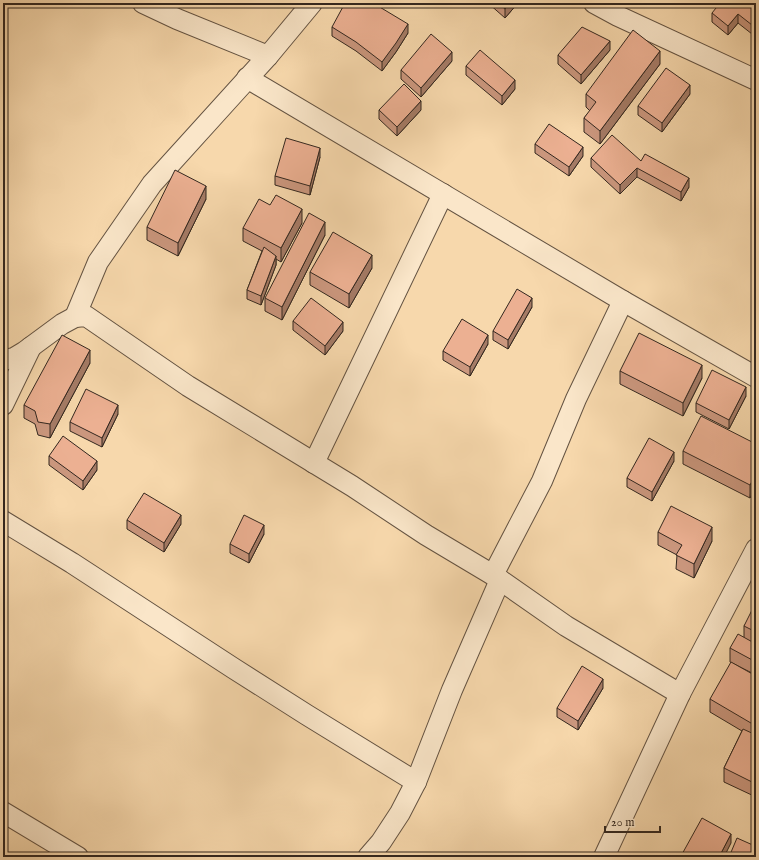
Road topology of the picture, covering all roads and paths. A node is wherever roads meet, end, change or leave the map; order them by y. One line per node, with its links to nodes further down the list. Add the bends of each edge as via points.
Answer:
1 (143, 3): 4 (street)
2 (312, 3): 4 (street)
3 (594, 3): 6 (street)
4 (268, 56): 5 (street)
5 (247, 78): 7 (street); 9 (street, via 152,184 98,262)
6 (756, 80)
7 (443, 194): 8 (street); 14 (street)
8 (623, 301): 12 (street); 17 (street, via 576,399 542,482)
9 (75, 317): 10 (street); 14 (street, via 86,316 188,386)
10 (31, 347): 11 (street, via 14,358); 13 (street)
11 (3, 360)
12 (756, 377)
13 (3, 405)
14 (314, 463): 17 (street)
15 (3, 521): 19 (street)
16 (756, 549): 18 (street)
17 (496, 577): 18 (street, via 566,626); 19 (street)
18 (680, 694): 23 (street)
19 (416, 782): 22 (street, via 400,813)
20 (3, 812): 21 (street)
21 (78, 857)
22 (368, 857)
23 (604, 857)

